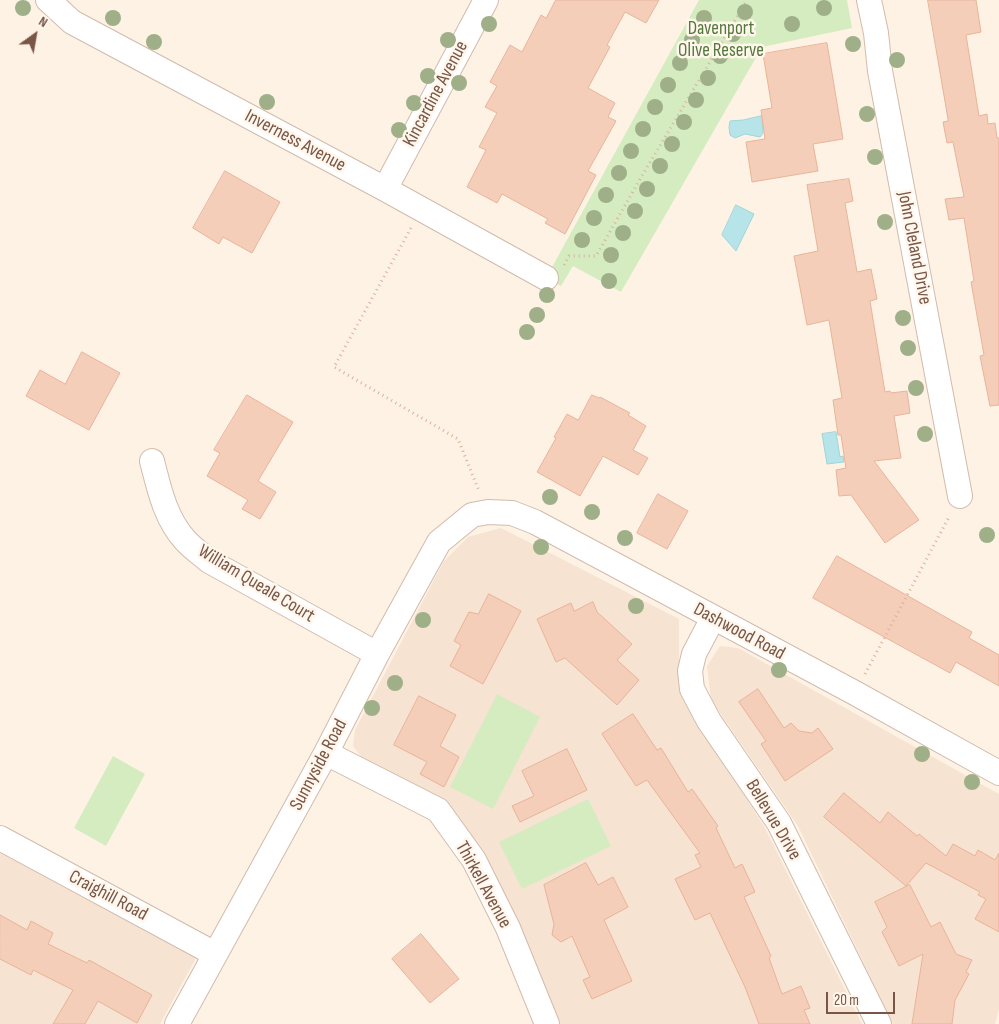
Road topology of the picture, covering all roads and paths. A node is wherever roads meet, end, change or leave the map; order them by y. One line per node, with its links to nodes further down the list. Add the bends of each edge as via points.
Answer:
1 (48, 0): 5 (street, Inverness Avenue, via 72,22)
2 (486, 0): 5 (street, Kincardine Avenue)
3 (747, 0): 7 (path, via 596,256 569,256 556,279)
4 (869, 0): 9 (street, John Cleland Drive)
5 (385, 189): 7 (street, Inverness Avenue)
6 (402, 246): 10 (path, via 334,367 458,439)
7 (546, 278)
8 (152, 460): 12 (street, William Queale Court, via 163,504 177,529 197,551 209,561)
9 (960, 496): 13 (path)
10 (480, 514): 11 (street, Dashwood Road, via 512,512 535,522); 12 (street, Sunnyside Road, via 439,542)
11 (713, 618): 13 (street, Dashwood Road); 20 (street, Bellevue Drive, via 694,654 690,671 692,689 709,721 780,823)
12 (377, 654): 14 (street, Sunnyside Road)
13 (855, 694): 15 (street, Dashwood Road)
14 (326, 753): 17 (street, Sunnyside Road); 19 (street, Thirkell Avenue, via 438,810 474,860 508,928)
15 (999, 773)
16 (0, 838): 17 (street, Craighill Road)
17 (215, 954): 18 (street, Sunnyside Road)
18 (177, 1024)
19 (547, 1024)
20 (880, 1024)

